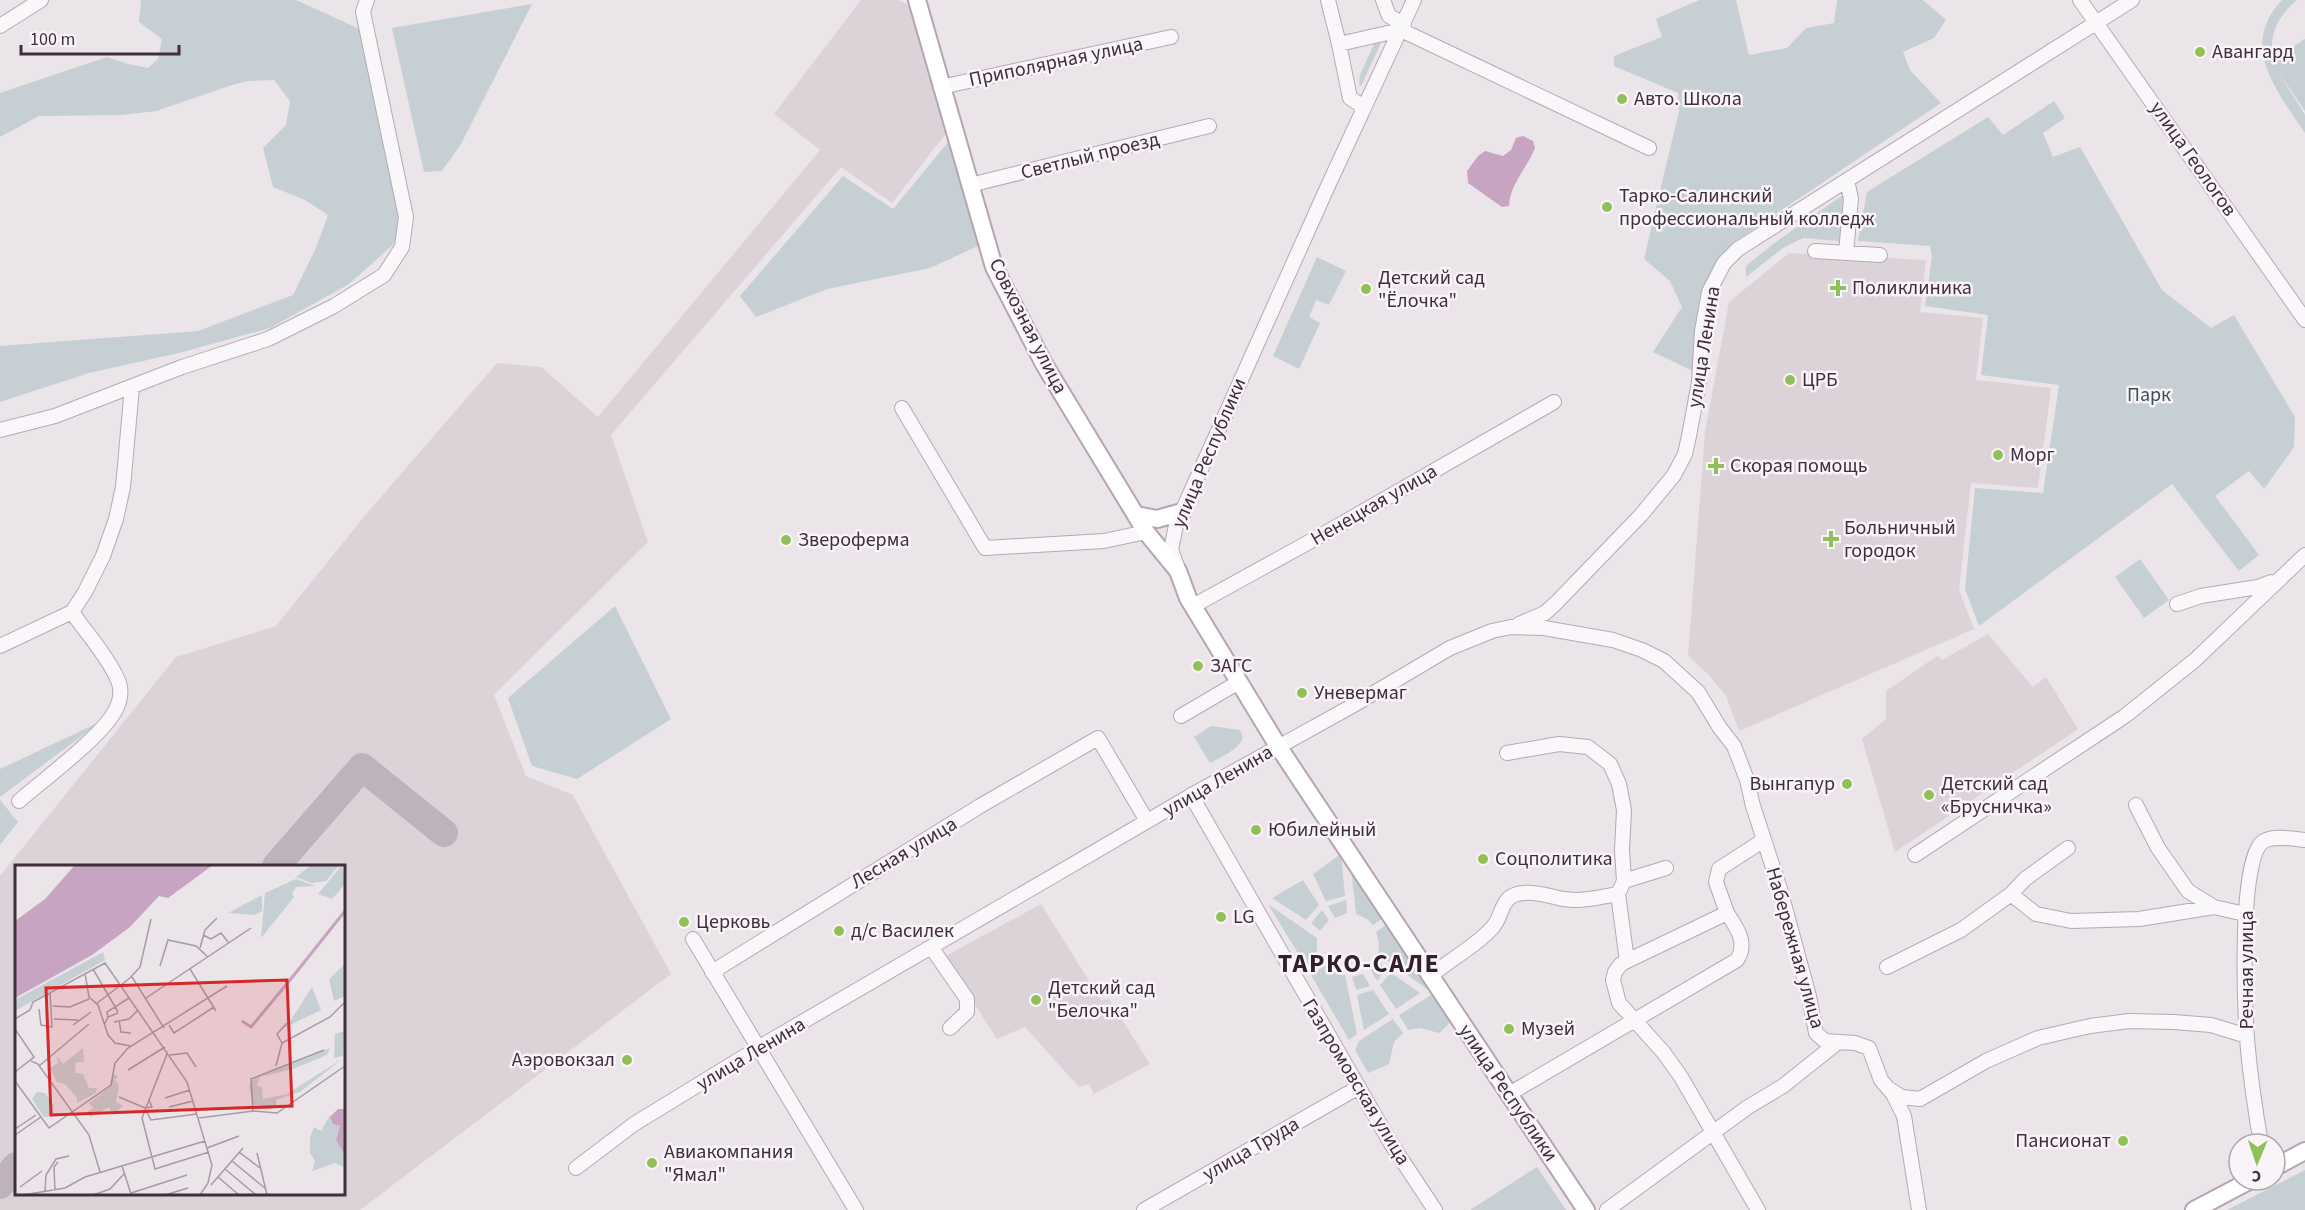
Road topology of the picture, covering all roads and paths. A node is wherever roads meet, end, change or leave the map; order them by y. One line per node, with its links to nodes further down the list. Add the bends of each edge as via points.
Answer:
1 (40, 0): 10 (street)
2 (367, 0): 24 (street, via 363,12 406,217 402,247 384,275 334,306 268,339)
3 (917, 0): 14 (main road, Совхозная улица)
4 (1328, 0): 13 (street)
5 (1383, 0): 11 (street, via 1389,16)
6 (1414, 0): 11 (street, улица Республики)
7 (2080, 0): 9 (street, улица Геологов)
8 (2132, 0): 9 (street, улица Ленина)
9 (2096, 24): 18 (street, улица Ленина); 23 (street, улица Геологов)
10 (0, 26)
11 (1402, 27): 13 (street); 15 (street, улица Республики); 17 (street)
12 (1171, 37): 14 (street, Приполярная улица)
13 (1339, 44): 15 (street, via 1350,98)
14 (941, 87): 19 (main road, Совхозная улица)
15 (1364, 107): 28 (street, улица Республики)
16 (1209, 126): 19 (street, Светлый проезд)
17 (1649, 148)
18 (1846, 180): 21 (street, via 1851,199); 34 (street, улица Ленина, via 1738,249 1724,263 1709,292 1699,382 1685,454 1674,476 1641,515)
19 (970, 186): 29 (main road, Совхозная улица, via 994,267 1044,364)
20 (1815, 250): 21 (street)
21 (1846, 252): 22 (street)
22 (1880, 255)
23 (2305, 320)
24 (132, 387): 27 (street, via 55,416); 37 (street, via 123,487 116,519 102,556)
25 (1554, 402): 36 (street, Ненецкая улица)
26 (902, 408): 30 (street, via 985,548 1104,541)
27 (0, 429)
28 (1182, 512): 29 (main road, via 1157,519); 32 (street, улица Республики, via 1172,550)
29 (1136, 515): 30 (main road, Совхозная улица)
30 (1146, 532): 32 (main road, Совхозная улица)
31 (2305, 555): 33 (street)
32 (1178, 571): 36 (main road, улица Республики)
33 (2277, 580): 35 (street); 52 (street, via 2196,660 2125,716)
34 (1556, 603): 38 (street, улица Ленина, via 1539,616); 39 (street, via 1554,617)
35 (2177, 604)
36 (1192, 606): 41 (main road, улица Республики)
37 (72, 612): 40 (street); 46 (street, via 118,679 121,697 95,735)
38 (1511, 627): 39 (street, улица Ленина); 43 (street, улица Ленина, via 1450,648)
39 (1559, 631): 49 (street, улица Ленина, via 1613,640 1642,650 1664,661 1698,692 1734,746)
40 (0, 646)
41 (1239, 682): 42 (street); 43 (main road, улица Республики)
42 (1181, 716)
43 (1278, 746): 45 (street, улица Ленина); 65 (main road, улица Республики)
44 (1507, 753): 54 (street, via 1559,744 1588,747 1610,764 1624,810)
45 (1191, 795): 48 (street, улица Ленина); 71 (street, Газпромовская улица)
46 (19, 801)
47 (2136, 806): 57 (street, via 2158,848 2188,891)
48 (1147, 821): 61 (street, улица Ленина); 64 (street, Лесная улица, via 1098,738)
49 (1764, 840): 58 (street, via 1719,869 1716,882); 69 (street, Набережная улица, via 1816,1033 1825,1041)
50 (2305, 840): 59 (street, Речная улица, via 2277,839 2264,841 2259,847 2252,862)
51 (2068, 848): 56 (street)
52 (1915, 855)
53 (1666, 868): 54 (street)
54 (1624, 881): 55 (street)
55 (1618, 894): 62 (street); 65 (street, via 1583,900 1521,893 1507,900 1494,926)
56 (2011, 894): 57 (street, via 2036,914 2071,921 2139,919); 63 (street, via 1961,930)
57 (2214, 907): 59 (street)
58 (1727, 913): 62 (street); 66 (street, via 1740,933 1742,952 1737,960)
59 (2245, 914): 68 (street, Речная улица)
60 (693, 939): 64 (street)
61 (931, 947): 67 (street, via 967,999 967,1012); 70 (street, улица Ленина)
62 (1627, 961): 66 (street, via 1615,972 1613,980 1619,1003)
63 (1887, 967)
64 (712, 972): 70 (street)
65 (1431, 976): 73 (main road, улица Республики)
66 (1636, 1020): 73 (street); 77 (street, via 1681,1077)
67 (950, 1028)
68 (2247, 1036): 74 (street, via 2211,1025 2129,1021 2059,1032 1986,1061); 76 (street, Речная улица)
69 (1837, 1043): 72 (street, Набережная улица, via 1869,1048 1881,1080); 77 (street)
70 (760, 1048): 80 (street, улица Ленина, via 634,1124); 82 (street)
71 (1359, 1087): 83 (street, улица Труда); 84 (street, Газпромовская улица)
72 (1889, 1089): 74 (street, via 1902,1097); 75 (street, Набережная улица)
73 (1509, 1094): 85 (main road, улица Республики)
74 (1920, 1099): 75 (street, via 1909,1106)
75 (1904, 1116): 88 (street, Набережная улица)
76 (2259, 1132)
77 (1713, 1134): 86 (street); 87 (street)
78 (2305, 1151): 79 (main road)
79 (2287, 1161)
80 (576, 1168)
81 (2228, 1192): 89 (main road)
82 (856, 1210)
83 (1144, 1210)
84 (1436, 1210)
85 (1586, 1210)
86 (1607, 1210)
87 (1758, 1210)
88 (1919, 1210)
89 (2194, 1210)

